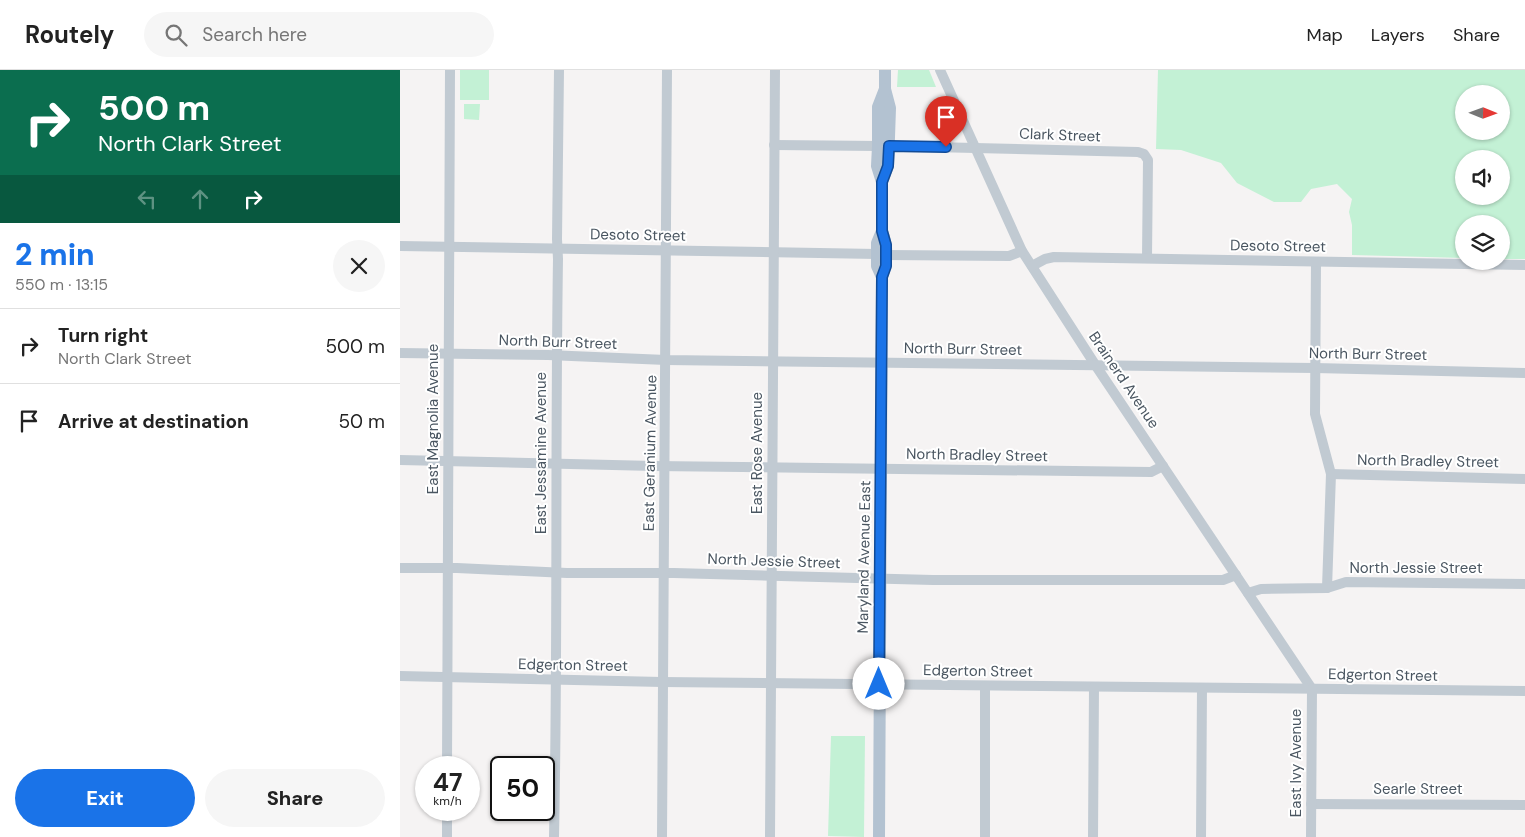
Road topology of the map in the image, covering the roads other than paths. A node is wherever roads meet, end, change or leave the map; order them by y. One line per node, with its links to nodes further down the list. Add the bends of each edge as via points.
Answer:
1 (450, 70): 11 (street, East Magnolia Avenue)
2 (559, 70): 12 (street, East Jessamine Avenue)
3 (667, 70): 13 (street, East Geranium Avenue)
4 (775, 70): 7 (street, East Rose Avenue)
5 (885, 70): 8 (main road, Maryland Avenue East, via 884,89 878,107)
6 (940, 70): 9 (street, Brainerd Avenue)
7 (774, 145): 8 (street, Clark Street); 15 (street, East Rose Avenue)
8 (883, 146): 9 (street, Clark Street); 16 (main road, Maryland Avenue East, via 878,166 882,182 882,231 877,243)
9 (974, 147): 14 (street, Brainerd Avenue); 17 (street, Clark Street, via 1144,154 1148,160)
10 (400, 246): 11 (street, Desoto Street)
11 (449, 247): 12 (street, Desoto Street); 22 (street, East Magnolia Avenue)
12 (557, 249): 13 (street, Desoto Street); 23 (street, East Jessamine Avenue)
13 (666, 250): 15 (street, Desoto Street); 24 (street, East Geranium Avenue)
14 (1022, 251): 16 (street, Desoto Street, via 1010,256); 20 (street, Brainerd Avenue)
15 (773, 253): 16 (street, Desoto Street); 25 (street, East Rose Avenue)
16 (881, 254): 26 (main road, Maryland Avenue East, via 877,266 882,277)
17 (1147, 258): 18 (street, Desoto Street); 20 (street, Desoto Street, via 1054,258)
18 (1316, 262): 19 (street, Desoto Street); 28 (street)
19 (1525, 265)
20 (1032, 266): 27 (street, Brainerd Avenue)
21 (400, 353): 22 (street, North Burr Street)
22 (448, 354): 23 (street, North Burr Street); 31 (street, East Magnolia Avenue)
23 (557, 356): 24 (street, North Burr Street); 32 (street, East Jessamine Avenue)
24 (666, 360): 25 (street, North Burr Street); 33 (street, East Geranium Avenue)
25 (772, 360): 26 (street, North Burr Street); 35 (street, East Rose Avenue)
26 (882, 362): 27 (street, North Burr Street); 36 (main road, Maryland Avenue East)
27 (1096, 366): 28 (street, North Burr Street); 34 (street, Brainerd Avenue)
28 (1315, 368): 29 (street, North Burr Street); 37 (street, via 1314,414)
29 (1525, 373)
30 (400, 460): 31 (street, North Bradley Street)
31 (448, 461): 32 (street, North Bradley Street); 40 (street, East Magnolia Avenue)
32 (556, 463): 33 (street, North Bradley Street); 41 (street, East Jessamine Avenue)
33 (665, 466): 35 (street, North Bradley Street); 42 (street, East Geranium Avenue)
34 (1163, 466): 36 (street, North Bradley Street, via 1151,472); 44 (street, Brainerd Avenue)
35 (772, 468): 36 (street, North Bradley Street); 43 (street, East Rose Avenue)
36 (881, 468): 45 (main road, Maryland Avenue East)
37 (1331, 474): 38 (street, North Bradley Street); 47 (street)
38 (1525, 479)
39 (400, 568): 40 (street, North Jessie Street)
40 (448, 569): 41 (street, North Jessie Street); 50 (street, East Magnolia Avenue)
41 (556, 572): 42 (street, North Jessie Street); 51 (street, East Jessamine Avenue)
42 (664, 573): 43 (street, North Jessie Street); 52 (street, East Geranium Avenue)
43 (771, 575): 45 (street, North Jessie Street); 53 (street, East Rose Avenue)
44 (1236, 575): 45 (street, North Jessie Street, via 1223,580); 48 (street, Brainerd Avenue)
45 (880, 579): 54 (main road, Maryland Avenue East)
46 (1525, 584): 47 (street, North Jessie Street, via 1346,582)
47 (1327, 588): 48 (street, North Jessie Street, via 1261,589)
48 (1248, 593): 58 (street, Brainerd Avenue)
49 (400, 676): 50 (street, Edgerton Street)
50 (447, 677): 51 (street, Edgerton Street); 60 (street, East Magnolia Avenue)
51 (556, 680): 52 (street, Edgerton Street); 65 (street, East Jessamine Avenue)
52 (662, 682): 53 (street, Edgerton Street); 66 (street, East Geranium Avenue)
53 (771, 683): 54 (street, Edgerton Street); 67 (street, East Rose Avenue)
54 (879, 684): 55 (street, Edgerton Street); 68 (main road, Maryland Avenue East)
55 (986, 686): 56 (street, Edgerton Street); 69 (street)
56 (1094, 687): 57 (street, Edgerton Street); 70 (street)
57 (1202, 688): 58 (street, Edgerton Street); 71 (street)
58 (1312, 689): 59 (street, Edgerton Street); 61 (street, East Ivy Avenue)
59 (1525, 691)
60 (447, 756)
61 (1311, 804): 62 (street, Searle Street); 72 (street, East Ivy Avenue)
62 (1525, 805)
63 (447, 821): 64 (street)
64 (447, 837)
65 (554, 837)
66 (662, 837)
67 (770, 837)
68 (879, 837)
69 (984, 837)
70 (1093, 837)
71 (1201, 837)
72 (1311, 837)

